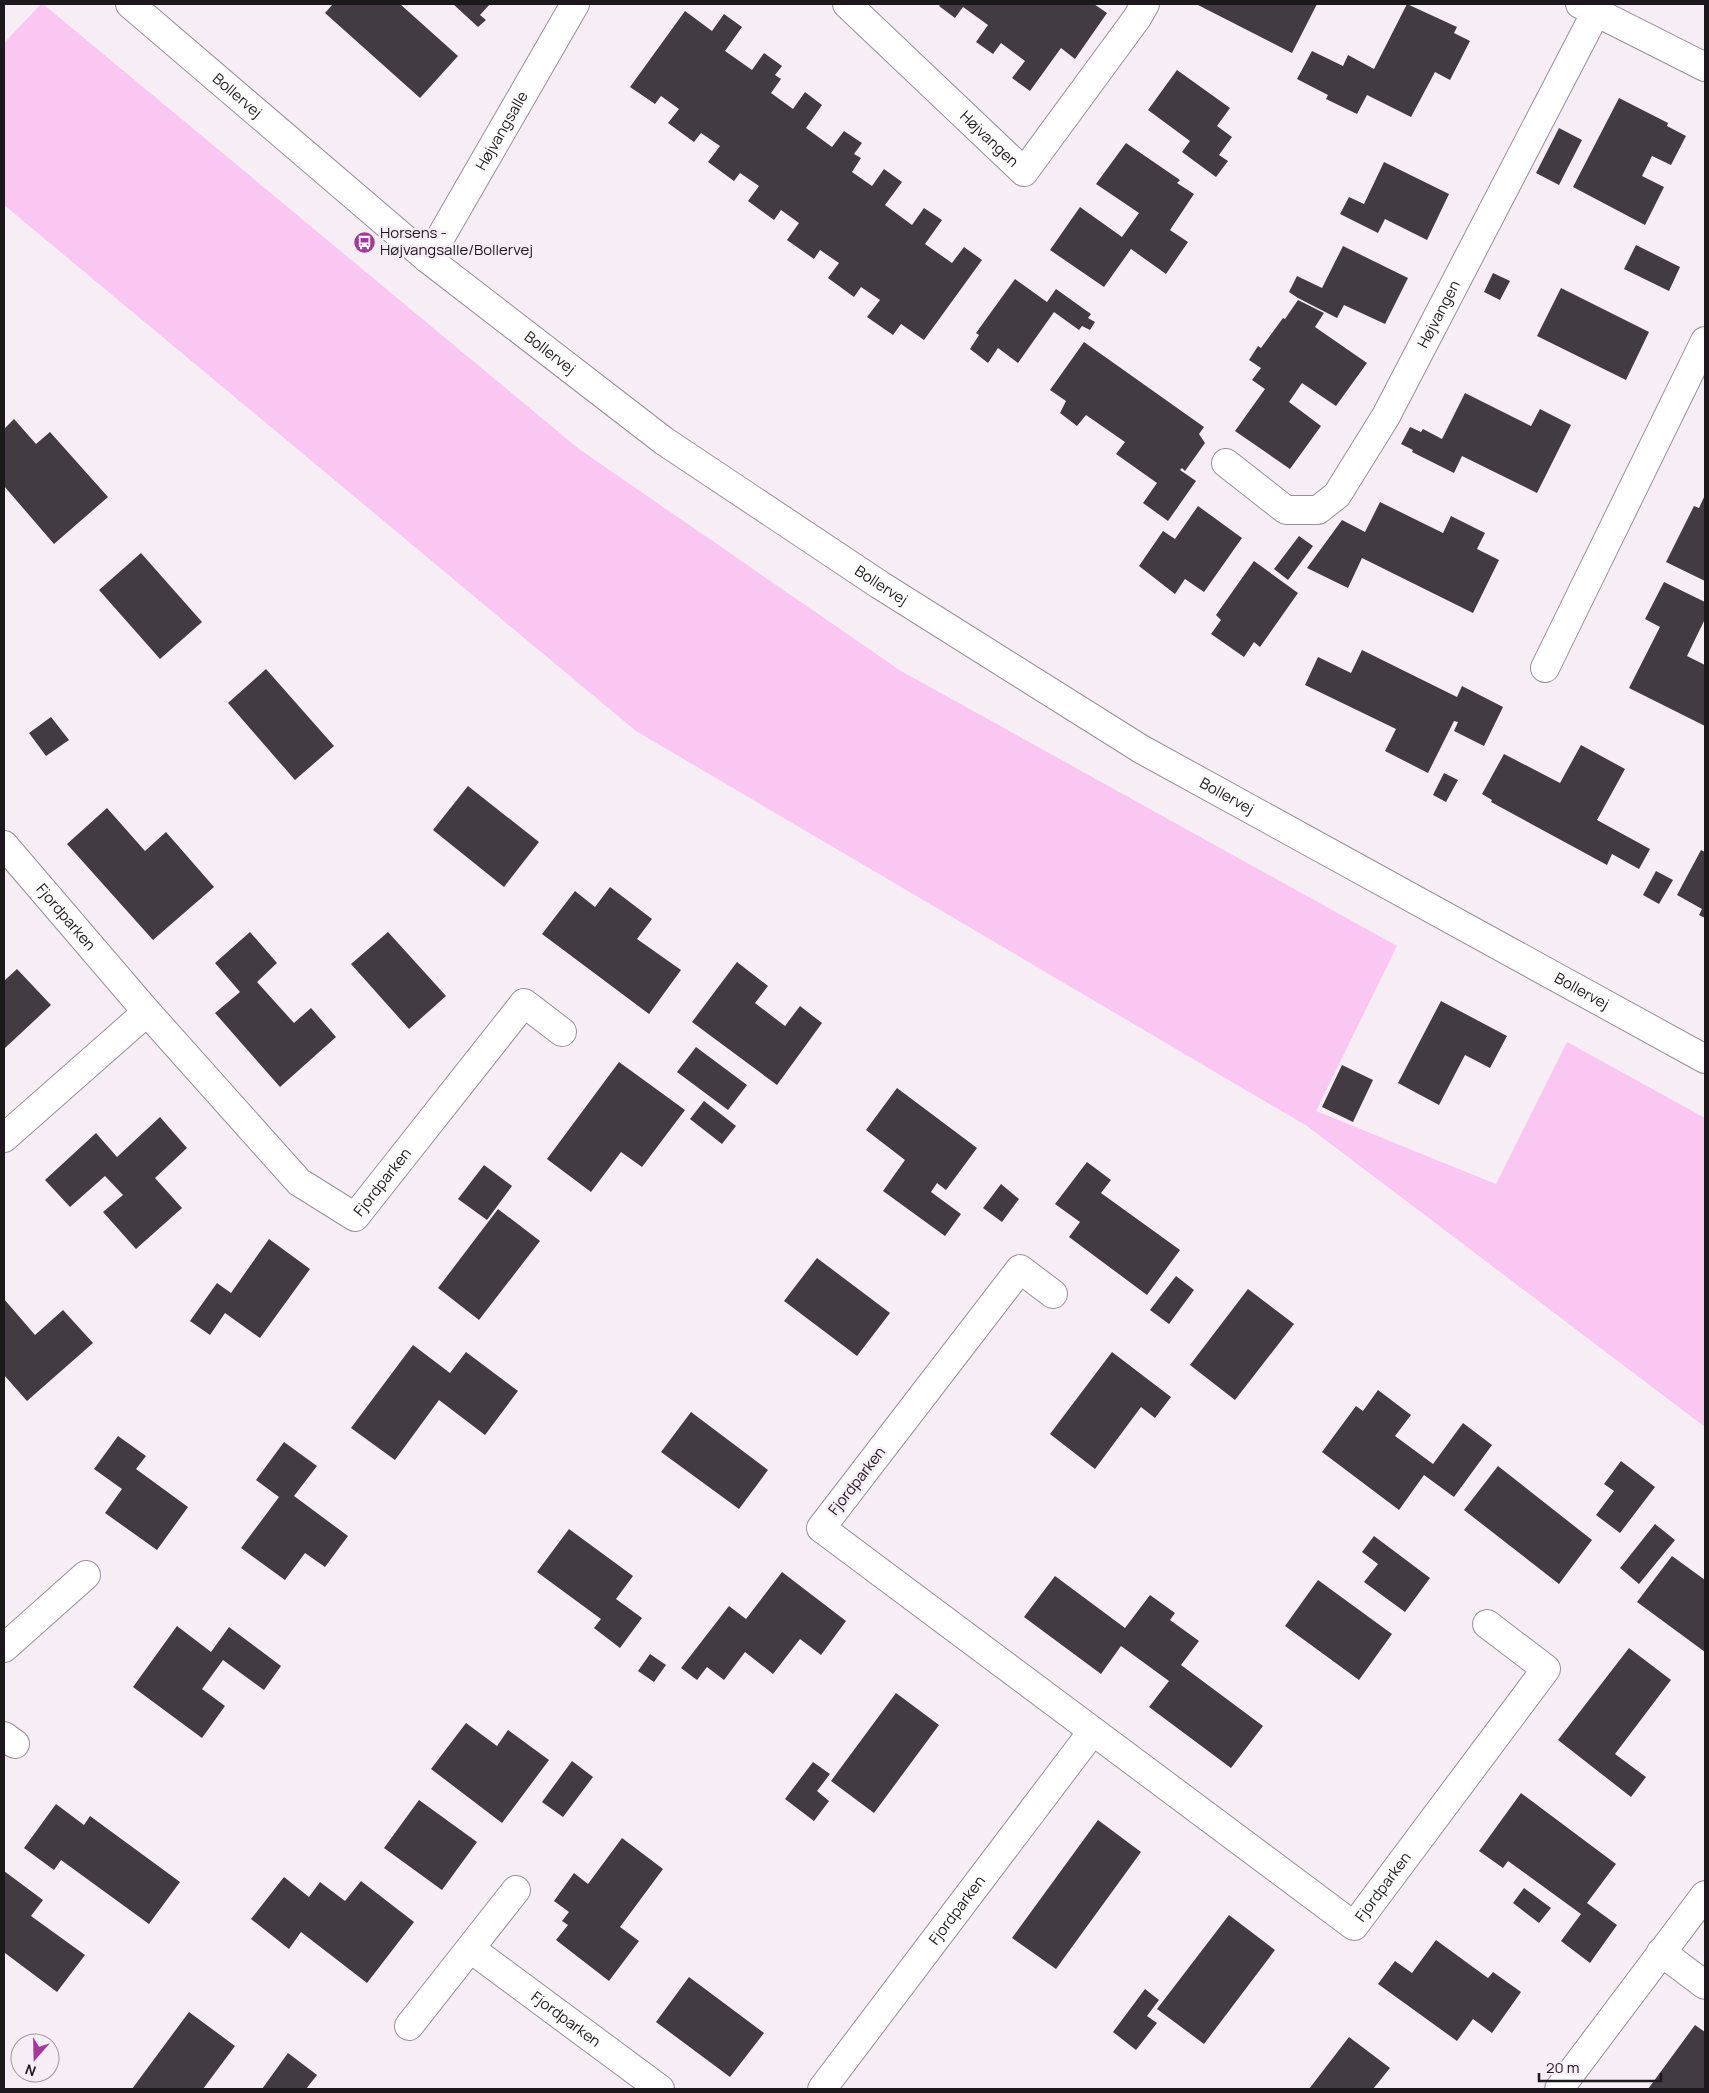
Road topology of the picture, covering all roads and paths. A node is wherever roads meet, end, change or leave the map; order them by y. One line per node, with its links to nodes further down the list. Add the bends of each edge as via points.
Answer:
1 (130, 4): 7 (street, Bollervej)
2 (576, 4): 7 (street, Højvangsalle)
3 (847, 4): 4 (street, Højvangen, via 1024,172)
4 (1145, 4)
5 (1587, 8): 6 (street, Højvangen); 9 (street, Højvangen, via 1386,416 1338,495 1318,510 1286,510)
6 (1705, 67)
7 (428, 259): 14 (street, Bollervej, via 664,440 880,585 1141,749)
8 (1705, 341): 10 (street)
9 (1226, 463)
10 (1545, 668)
11 (4, 845): 12 (street, Fjordparken)
12 (147, 1012): 13 (street, Fjordparken, via 299,1182 355,1217 524,1003); 15 (street)
13 (562, 1032)
14 (1705, 1059)
15 (4, 1138)
16 (1053, 1294): 20 (street, Fjordparken, via 1020,1270 821,1528)
17 (86, 1575): 19 (street)
18 (1487, 1624): 20 (street, Fjordparken, via 1546,1669 1354,1926)
19 (4, 1648)
20 (1092, 1732): 28 (street, Fjordparken)
21 (516, 1890): 23 (street)
22 (1705, 1894): 24 (street)
23 (471, 1949): 26 (street); 27 (street, Fjordparken)
24 (1662, 1952): 25 (street); 29 (street)
25 (1705, 1985)
26 (409, 2026)
27 (660, 2089)
28 (822, 2089)
29 (1559, 2089)

